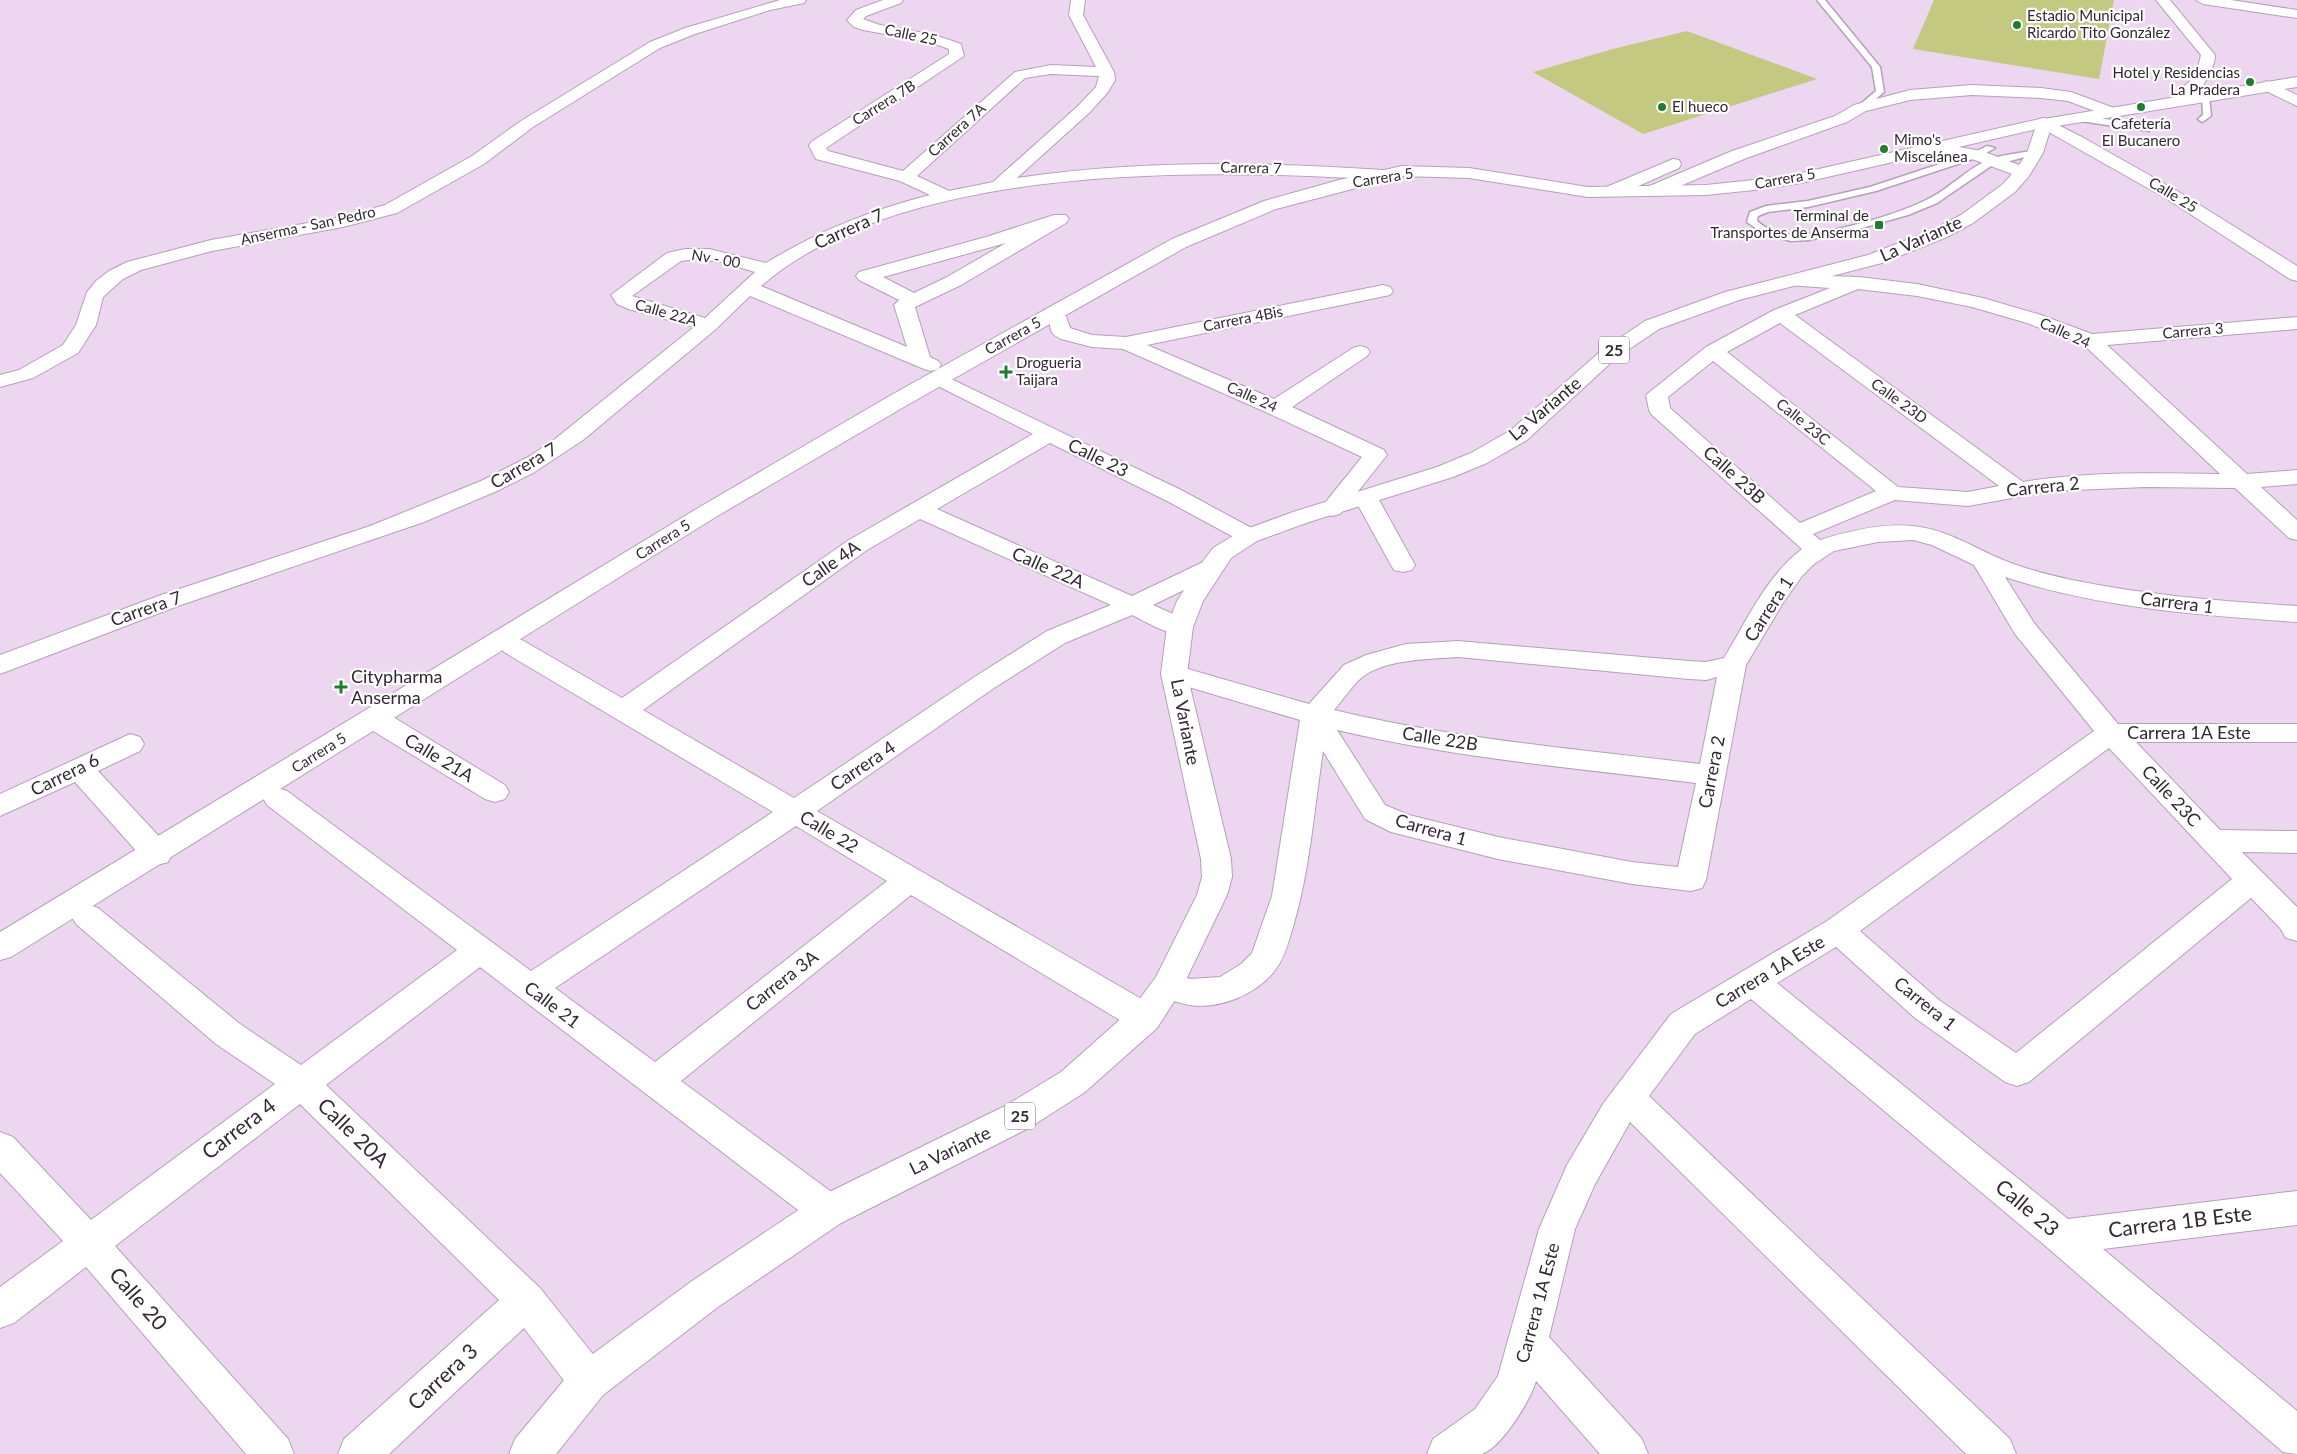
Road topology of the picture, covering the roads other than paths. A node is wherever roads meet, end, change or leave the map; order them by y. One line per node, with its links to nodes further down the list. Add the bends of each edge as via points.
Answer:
1 (799, 0): 49 (street, Anserma - San Pedro, via 768,7 655,45 527,124 478,160 390,209 343,222 211,246 134,266 116,275 99,290 86,325 71,349 26,374)
2 (896, 0): 8 (street, Calle 25, via 861,13 854,17 856,22 938,40 956,47)
3 (1078, 0): 9 (street, via 1076,15)
4 (1821, 0): 15 (lane, via 1876,67 1880,92)
5 (2163, 0): 13 (street, via 2208,55 2207,70 2199,82)
6 (2203, 0): 7 (street, via 2242,13)
7 (2297, 14)
8 (956, 56): 26 (street, Carrera 7B, via 817,146 819,152 830,158)
9 (1106, 72): 26 (street, Carrera 7A, via 1031,70 1020,75); 27 (street, via 1103,89)
10 (2297, 82): 11 (street, Carrera 5)
11 (2267, 86): 12 (street, Carrera 5); 14 (street)
12 (2205, 96): 13 (street, Carrera 5); 19 (lane, via 2207,116)
13 (2177, 101): 16 (street, Carrera 5)
14 (2297, 101)
15 (1860, 108): 16 (street, via 1910,95 1997,90 2071,97); 18 (street)
16 (2108, 111): 17 (street, Carrera 5)
17 (2076, 118): 20 (lane); 21 (street, Carrera 5)
18 (1841, 119): 28 (street, via 1738,155); 29 (street, via 1717,148)
19 (2202, 120)
20 (2148, 128)
21 (2041, 137): 22 (street, Carrera 5); 23 (street, Carrera 5); 24 (street, La Variante / 25); 32 (street, Calle 25, via 2144,177 2235,232)
22 (1929, 147): 23 (street); 28 (street, Carrera 5, via 1801,178 1706,190)
23 (1981, 154): 23 (lane, via 1977,170 1946,194 1908,212 1854,228 1798,238 1772,234 1752,222 1753,214 1766,209 1808,204 1873,189); 24 (street); 40 (street, Carrera 5, via 1768,190 1679,197 1559,196 1455,184 1381,190 1297,214 1177,259)
24 (2023, 172): 33 (street, La Variante / 25, via 1990,204 1941,233 1875,259)
25 (1383, 175): 27 (street, Carrera 7, via 1276,168 1151,170); 29 (street, Carrera 5, via 1402,171 1469,173 1556,189); 48 (street, Carrera 5, via 1270,205 1179,243)
26 (906, 177): 30 (street)
27 (999, 186): 30 (street, Carrera 7)
28 (1653, 191): 29 (street, Carrera 5)
29 (1610, 192)
30 (946, 196): 31 (street, Carrera 7, via 875,215 797,252)
31 (769, 270): 35 (street, Carrera 7); 37 (street, Nv - 00, via 696,252 683,253 620,295)
32 (2297, 275)
33 (1794, 281): 34 (street, Calle 24); 56 (street, La Variante / 25, via 1732,296 1652,325 1609,354 1519,436 1479,458)
34 (1859, 283): 39 (street); 43 (street, Calle 24, via 1976,302)
35 (748, 288): 42 (street, Carrera 7); 47 (street, Calle 23)
36 (1383, 292): 44 (street, Carrera 4Bis)
37 (624, 300): 42 (street, Calle 22A)
38 (914, 300): 38 (street, via 961,277 1060,219 866,276); 47 (street, via 904,306)
39 (1781, 314): 45 (street); 54 (street, Calle 23D)
40 (1059, 320): 44 (street, Carrera 4Bis, via 1061,331 1075,337 1102,343); 48 (street, Carrera 5)
41 (2297, 322): 43 (street, Carrera 3)
42 (709, 325): 71 (street, Carrera 7, via 567,442 480,491 314,554 113,620)
43 (2090, 340): 53 (street, Calle 24)
44 (1126, 343): 50 (street, Calle 24)
45 (1714, 351): 55 (street, Calle 23C); 59 (street, Calle 23B, via 1657,395 1660,410)
46 (1360, 352): 50 (street)
47 (921, 360): 48 (street, Calle 23)
48 (947, 377): 51 (street, Calle 23); 69 (street, Carrera 5); 87 (street, Carrera 5, via 706,513)
49 (0, 382)
50 (1276, 408): 58 (street, Calle 24, via 1376,455)
51 (1049, 434): 57 (street, Calle 4A); 61 (street, Calle 23)
52 (2297, 478): 53 (street, Carrera 2)
53 (2242, 481): 54 (street, Carrera 2, via 2145,480); 60 (street, Calle 24)
54 (2018, 488): 55 (street, Carrera 2, via 1968,499)
55 (1892, 493): 59 (street, Carrera 2)
56 (1366, 498): 58 (street, La Variante / 25); 64 (street)
57 (917, 509): 66 (street, Calle 22A); 73 (street, Calle 4A, via 858,545)
58 (1332, 509): 61 (street, La Variante / 25)
59 (1798, 532): 62 (street, Calle 23B)
60 (2297, 533)
61 (1249, 536): 65 (street, La Variante / 25, via 1222,553)
62 (1816, 551): 63 (street, Carrera 1, via 1872,535 1910,532 1937,536); 70 (street, Carrera 1, via 1788,576)
63 (1982, 559): 67 (street, Carrera 1, via 2065,586 2137,599); 76 (street, Calle 23C, via 2024,628)
64 (1403, 564)
65 (1210, 568): 66 (street, Carrera 4); 68 (street, La Variante / 25, via 1190,601)
66 (1132, 606): 68 (street, Calle 22A); 84 (street, Carrera 4, via 1048,642)
67 (2297, 614)
68 (1180, 627): 72 (street, La Variante / 25)
69 (513, 646): 73 (street, Calle 22); 75 (street, Carrera 5)
70 (1733, 665): 74 (street, via 1706,671 1458,649 1406,652 1353,671); 80 (street, Carrera 2)
71 (0, 666)
72 (1174, 674): 74 (street, Calle 22B); 98 (street, La Variante / 25, via 1216,859 1217,877 1212,895)
73 (623, 711): 84 (street, Calle 22)
74 (1314, 715): 80 (street, Calle 22B, via 1471,745); 89 (street, Carrera 1, via 1375,812 1401,824 1507,850 1632,874); 98 (street, via 1287,896 1265,960 1226,990 1190,992)
75 (383, 724): 81 (street, Calle 21A); 82 (street, Carrera 5)
76 (2111, 733): 77 (street, Carrera 1A Este); 85 (street, Calle 23C); 93 (street, Carrera 1A Este)
77 (2297, 734)
78 (130, 744): 79 (street, Carrera 6)
79 (78, 768): 83 (street, Carrera 6); 87 (street)
80 (1711, 775): 89 (street, Carrera 2)
81 (496, 792)
82 (277, 798): 91 (street, Carrera 5); 95 (street, Calle 21)
83 (0, 806)
84 (795, 812): 88 (street, Calle 22); 99 (street, Carrera 4)
85 (2213, 841): 86 (street); 90 (street, Calle 23C)
86 (2297, 842)
87 (157, 854): 94 (street, Carrera 5)
88 (909, 880): 100 (street, Calle 22); 101 (street, Carrera 3A)
89 (1691, 880)
90 (2251, 881): 92 (street, Calle 23C); 93 (street, Carrera 1, via 2017,1072 1927,1009)
91 (87, 916): 96 (street, Carrera 5); 102 (street, Calle 20A, via 228,1034)
92 (2297, 929)
93 (1838, 930): 97 (street, Carrera 1A Este)
94 (0, 948)
95 (480, 950): 99 (street, Calle 21); 102 (street, Carrera 4)
96 (0, 965)
97 (1754, 982): 103 (street, Carrera 1A Este, via 1683,1024); 107 (street, Calle 23)
98 (1168, 985): 100 (street, La Variante / 25)
99 (530, 988): 101 (street, Calle 21)
100 (1145, 1018): 106 (street, La Variante / 25, via 1073,1082 1018,1117)
101 (655, 1082): 106 (street, Calle 21)
102 (301, 1083): 108 (street, Carrera 4); 109 (street, Calle 20A)
103 (1628, 1098): 111 (street, Carrera 1A Este, via 1580,1176 1557,1229); 119 (street)
104 (0, 1148): 108 (street, Calle 20)
105 (2297, 1208): 107 (street, Carrera 1B Este)
106 (828, 1211): 112 (street, La Variante / 25, via 705,1294)
107 (2062, 1237): 113 (street, Calle 23)
108 (88, 1242): 110 (street, Carrera 4); 114 (street, Calle 20)
109 (526, 1301): 112 (street, Calle 20A); 115 (street, Carrera 3)
110 (0, 1310)
111 (1528, 1343): 117 (street, Carrera 1A Este, via 1514,1386 1489,1423); 118 (street)
112 (589, 1381): 116 (street, La Variante / 25)
113 (2289, 1422)
114 (273, 1454)
115 (359, 1454)
116 (530, 1454)
117 (1448, 1454)
118 (1627, 1454)
119 (1994, 1454)

